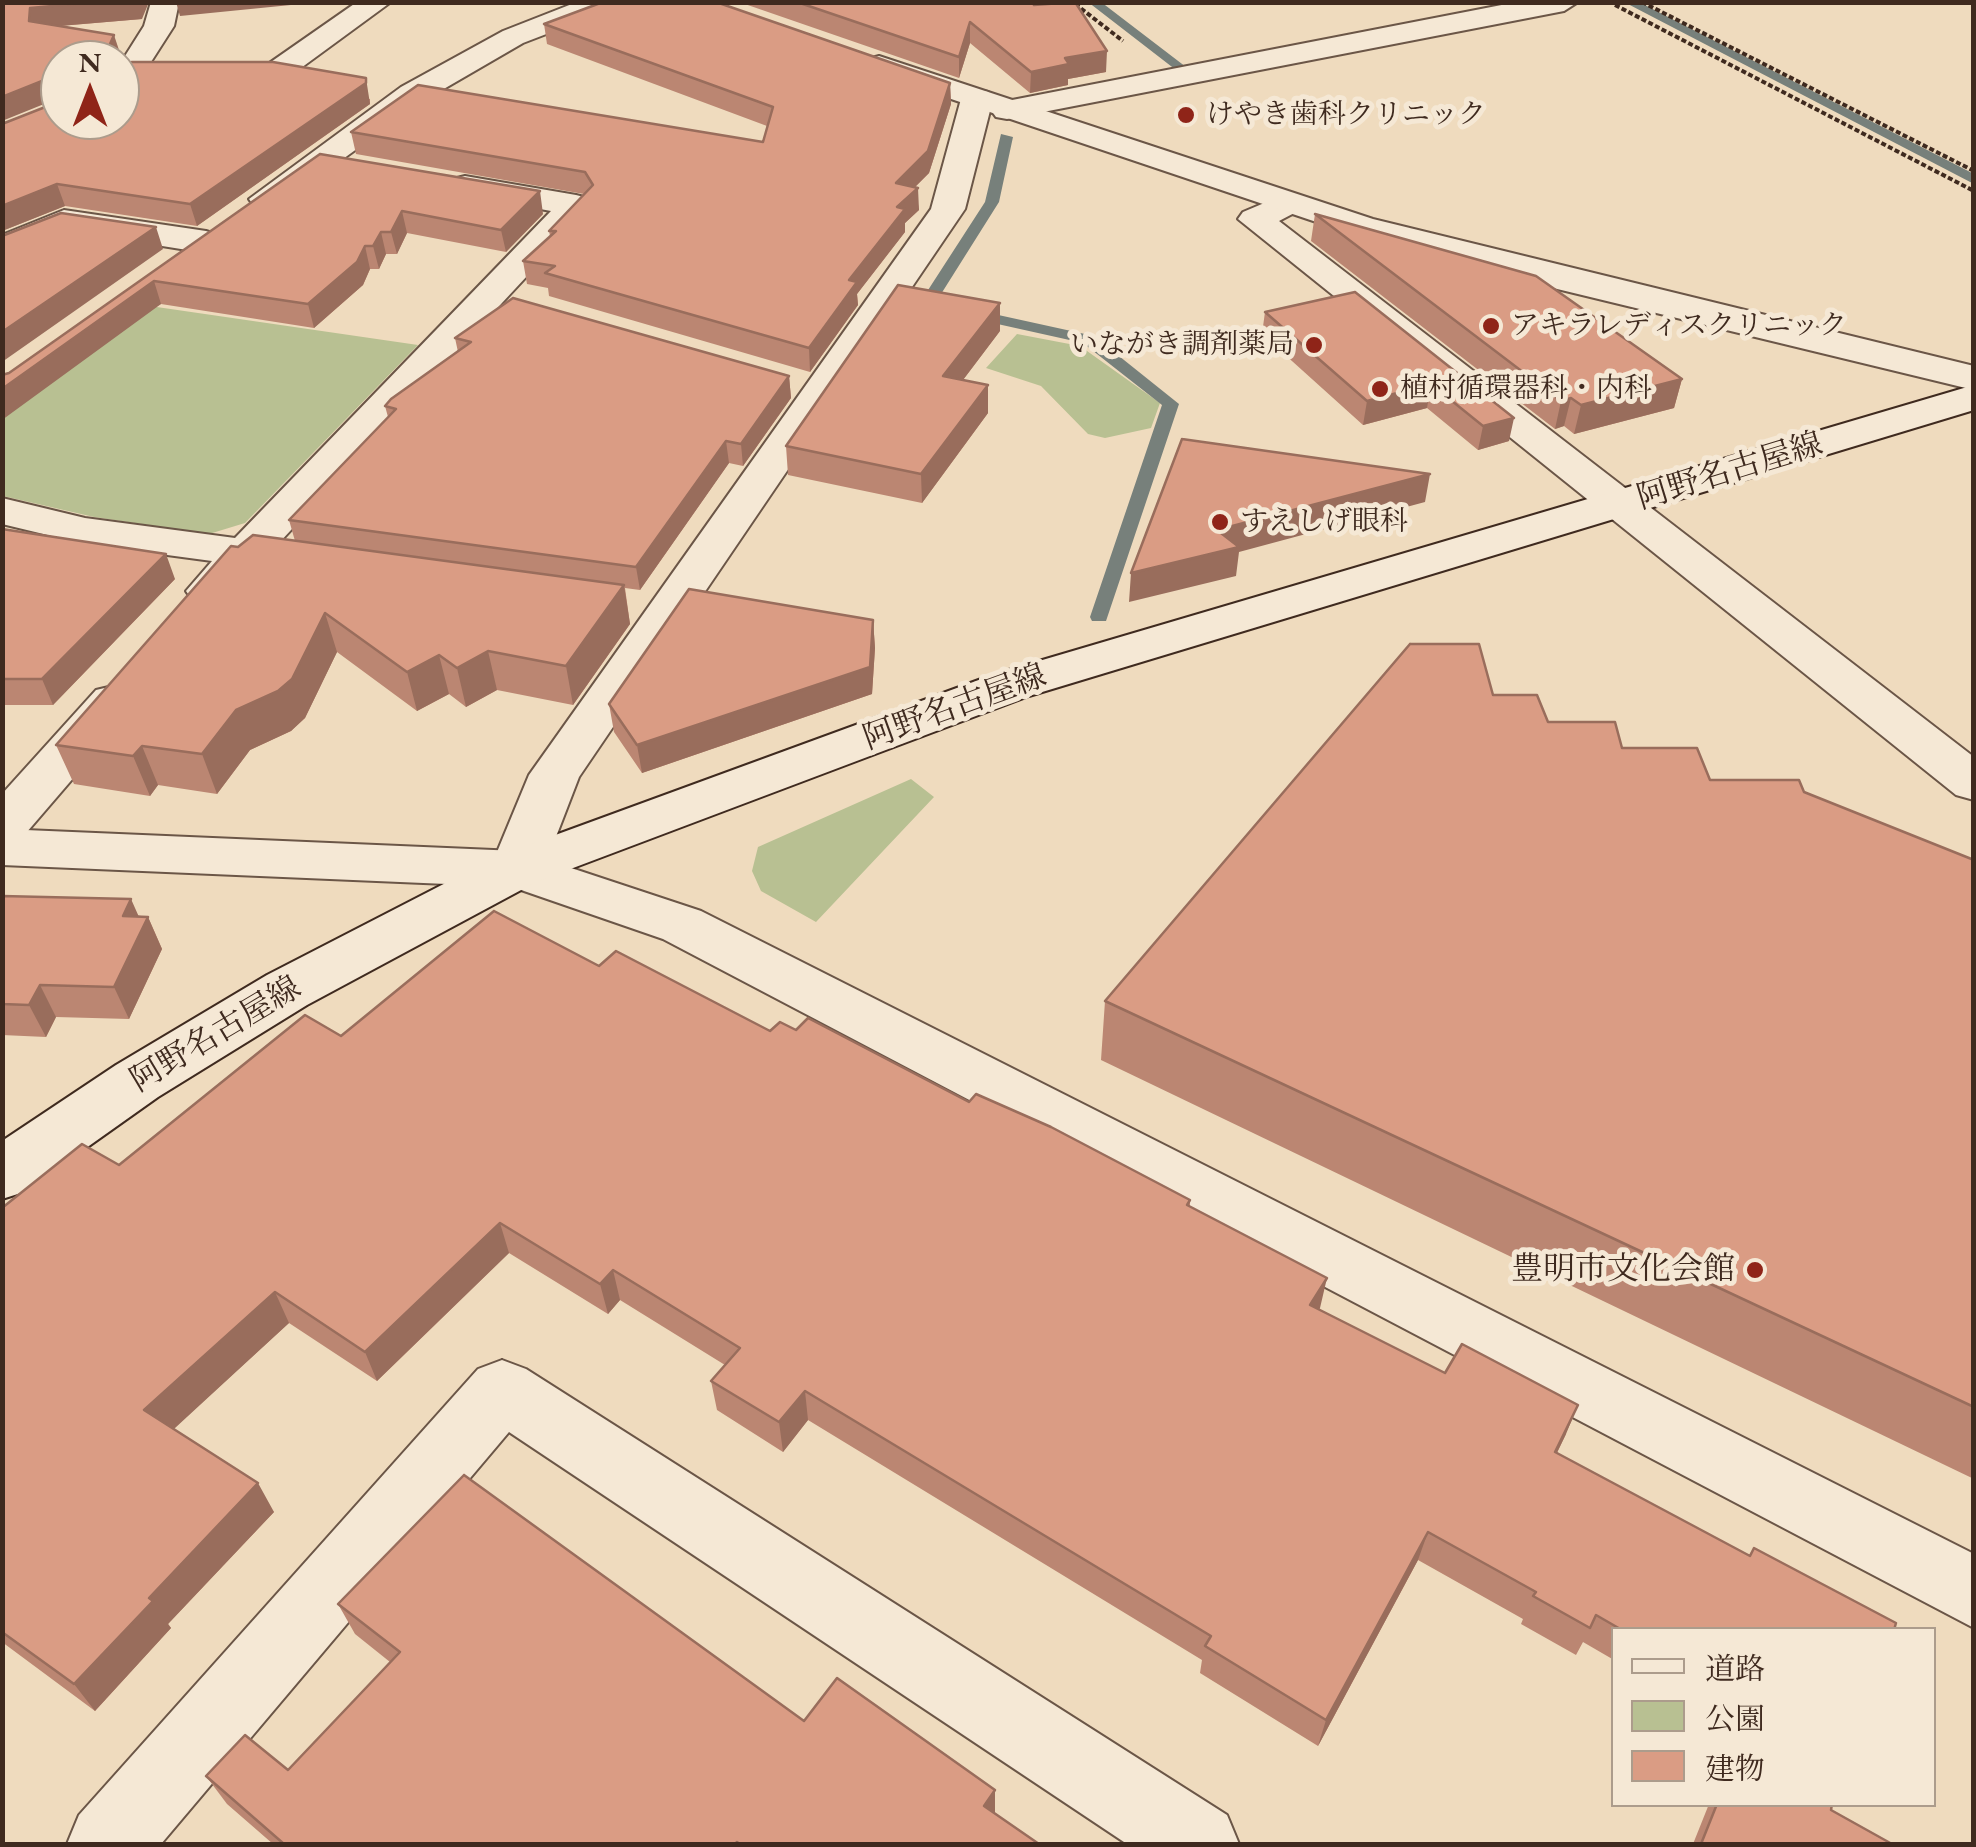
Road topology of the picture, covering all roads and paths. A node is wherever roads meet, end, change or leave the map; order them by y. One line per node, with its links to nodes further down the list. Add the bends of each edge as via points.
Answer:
1 (165, 2): 8 (street, via 159,26)
2 (377, 2): 12 (street)
3 (604, 2): 17 (street, via 513,37)
4 (1052, 2): 15 (path, via 1079,8)
5 (1564, 2): 15 (street)
6 (1610, 2): 23 (path)
7 (1642, 2): 21 (path)
8 (140, 53)
9 (852, 56): 18 (street)
10 (168, 70): 13 (street)
11 (242, 70): 12 (street)
12 (279, 70): 14 (street)
13 (140, 72)
14 (317, 77)
15 (1172, 78): 18 (street)
16 (374, 88): 17 (street)
17 (412, 94): 19 (street)
18 (992, 105): 24 (street); 41 (street, via 948,209 800,385 651,609 554,775)
19 (320, 161): 20 (street); 25 (street)
20 (359, 168)
21 (1974, 171)
22 (438, 182): 28 (street, via 576,205)
23 (1974, 191)
24 (1288, 203): 30 (street, via 1562,279); 32 (street, via 1255,219)
25 (206, 242): 26 (street, via 64,220); 27 (street)
26 (2, 248)
27 (174, 264)
28 (490, 295): 29 (street); 34 (street)
29 (526, 306)
30 (1974, 378)
31 (1974, 397): 32 (street, 阿野名古屋線)
32 (1620, 506): 38 (street); 41 (street, 阿野名古屋線, via 1012,685)
33 (2, 511): 34 (street, via 86,531)
34 (243, 552): 35 (street); 36 (street)
35 (321, 563)
36 (180, 624)
37 (143, 668): 39 (street)
38 (1974, 783)
39 (2, 828)
40 (2, 846): 41 (street)
41 (517, 869): 42 (street, 阿野名古屋線, via 287,990); 43 (street, via 682,925)
42 (2, 1174)
43 (1974, 1593)
44 (108, 1844): 45 (street, via 502,1390)
45 (1198, 1844)

